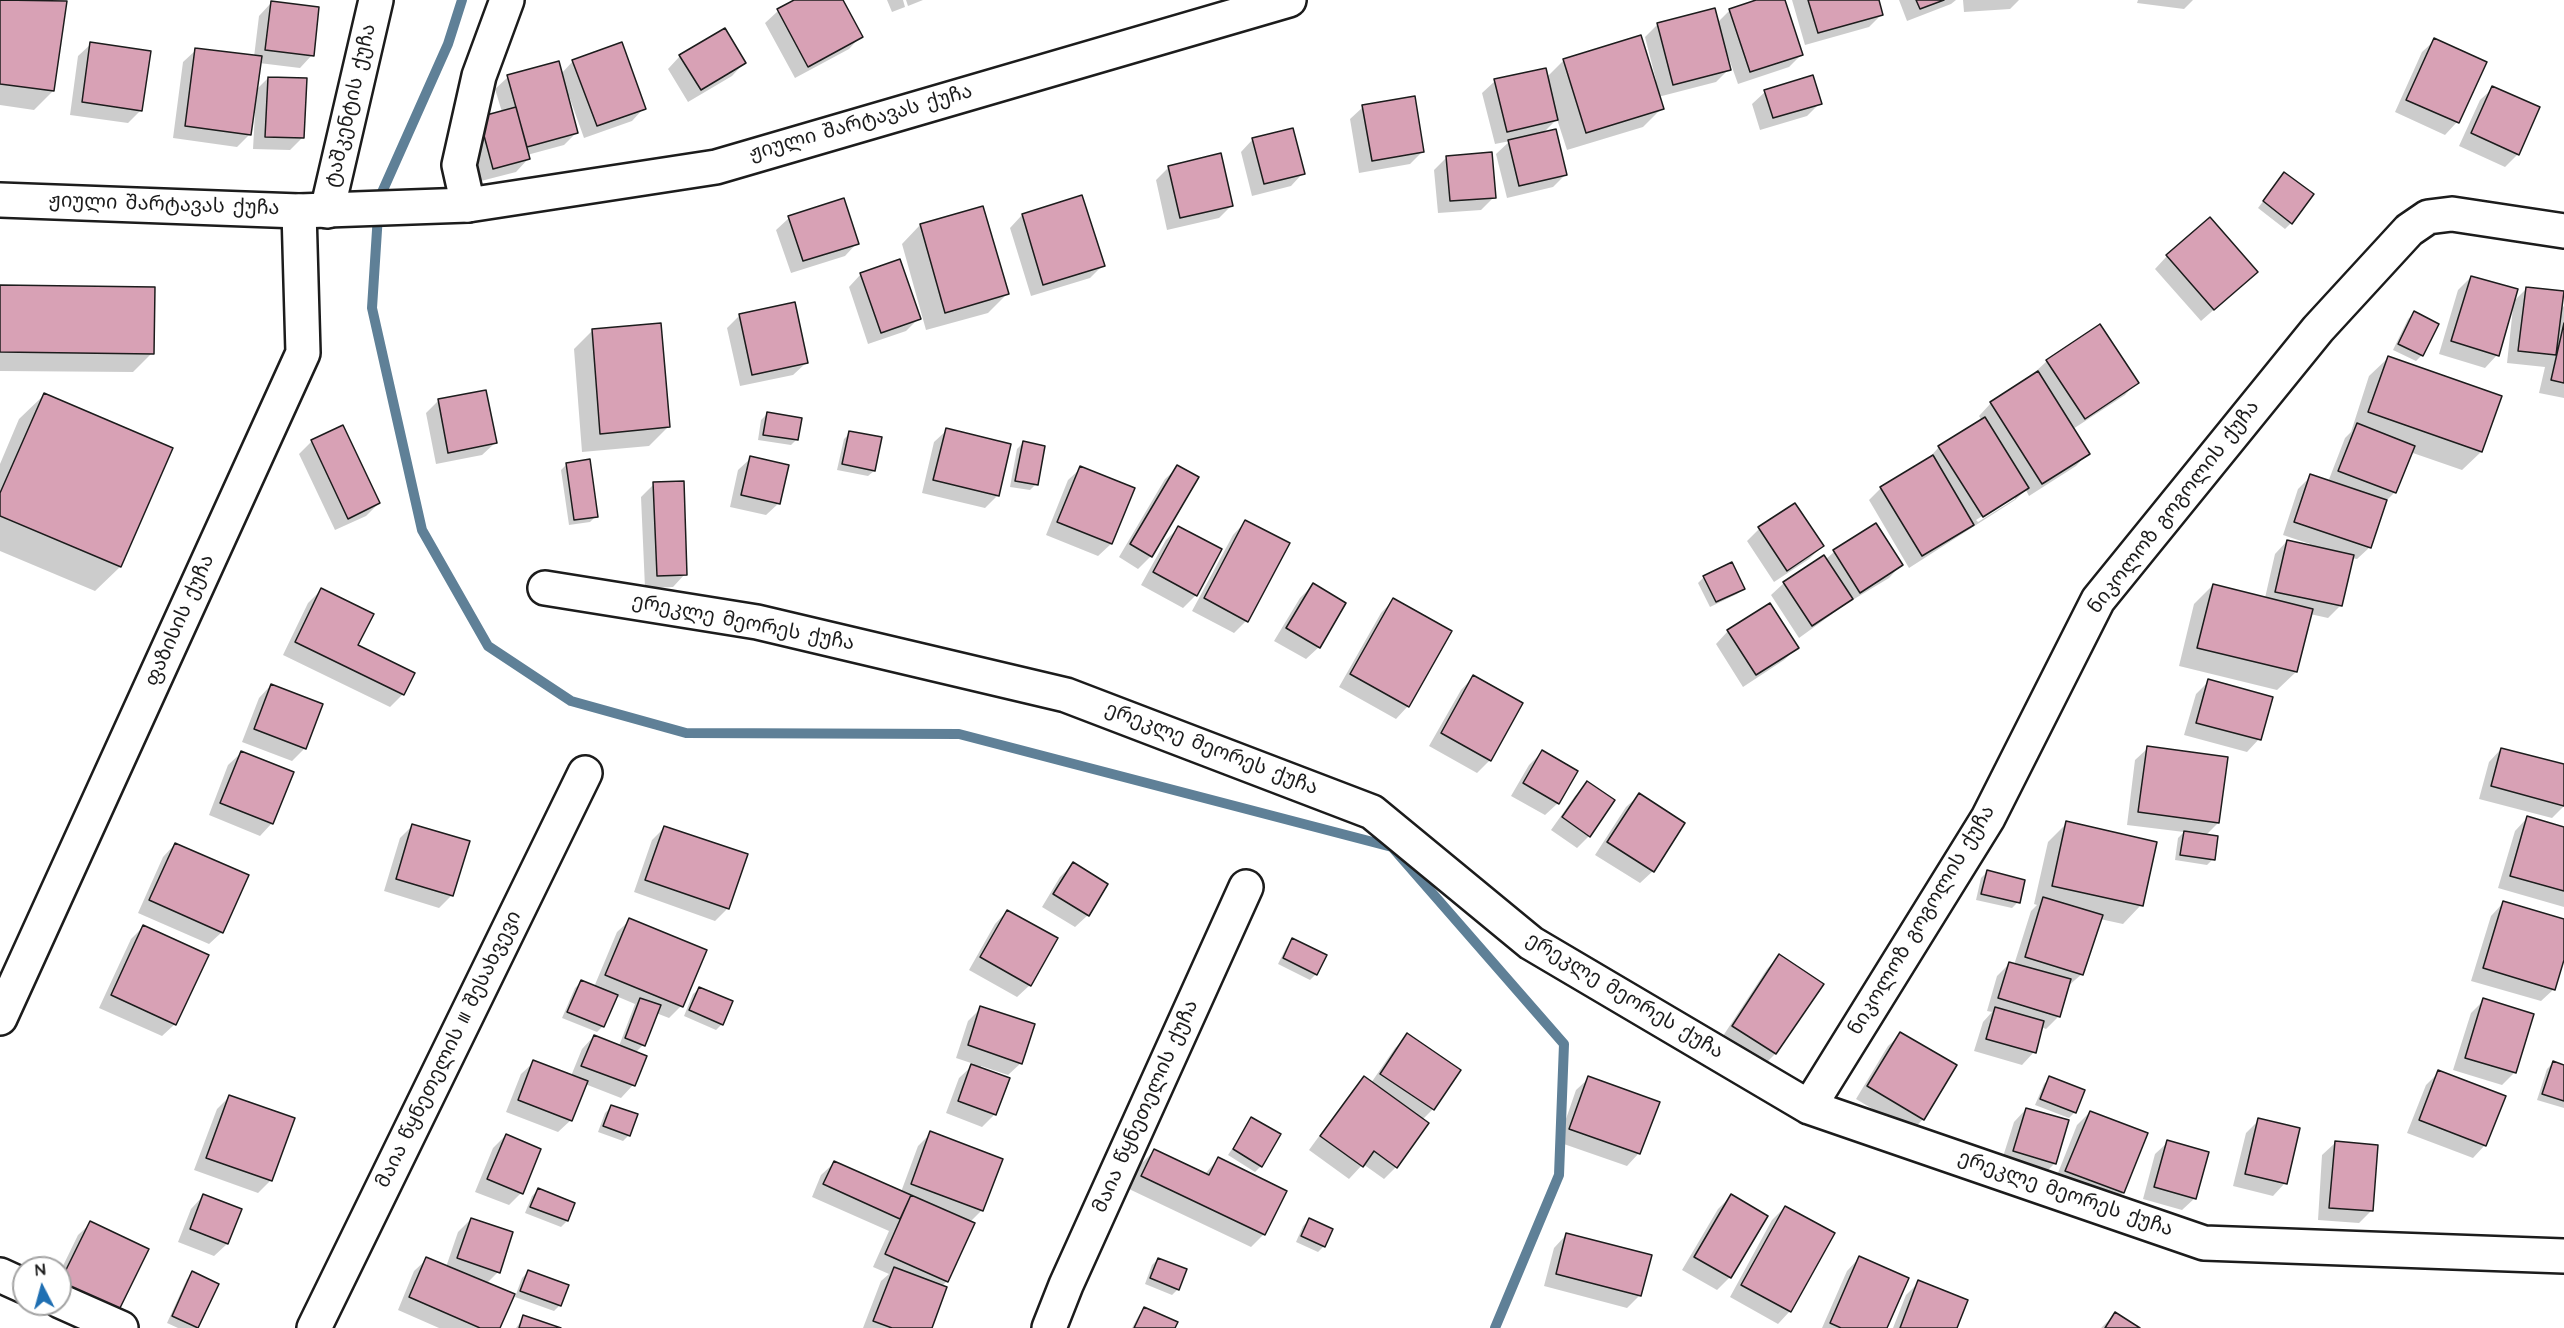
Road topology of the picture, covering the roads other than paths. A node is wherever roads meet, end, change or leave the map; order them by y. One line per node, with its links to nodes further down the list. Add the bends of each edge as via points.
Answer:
1 (376, 0): 6 (street, ტაშკენტის ქუჩა)
2 (507, 0): 5 (street, via 479,76 459,165)
3 (1289, 0): 5 (street, ჟიული შარტავას ქუჩა, via 716,166)
4 (0, 200): 6 (street, ჟიული შარტავას ქუჩა)
5 (468, 205): 6 (street, ჟიული შარტავას ქუჩა)
6 (313, 211): 11 (street, ფაზისის ქუჩა, via 303,353)
7 (2564, 231): 12 (street, ნიკოლოზ გოგოლის ქუჩა, via 2452,214 2428,217 2409,230 2318,329 2098,600 1988,818)
8 (545, 588): 12 (street, ერეკლე მეორეს ქუჩა, via 757,622 1066,694 1372,812 1531,944)
9 (585, 773): 16 (street, მაია წყნეთელის III შესახვევი)
10 (1246, 887): 17 (street, მაია წყნეთელის ქუჩა)
11 (0, 1018)
12 (1809, 1107): 13 (street, ერეკლე მეორეს ქუჩა, via 2204,1243)
13 (2564, 1256)
14 (72, 1306): 15 (street)
15 (121, 1328)
16 (314, 1328)
17 (1049, 1328)

